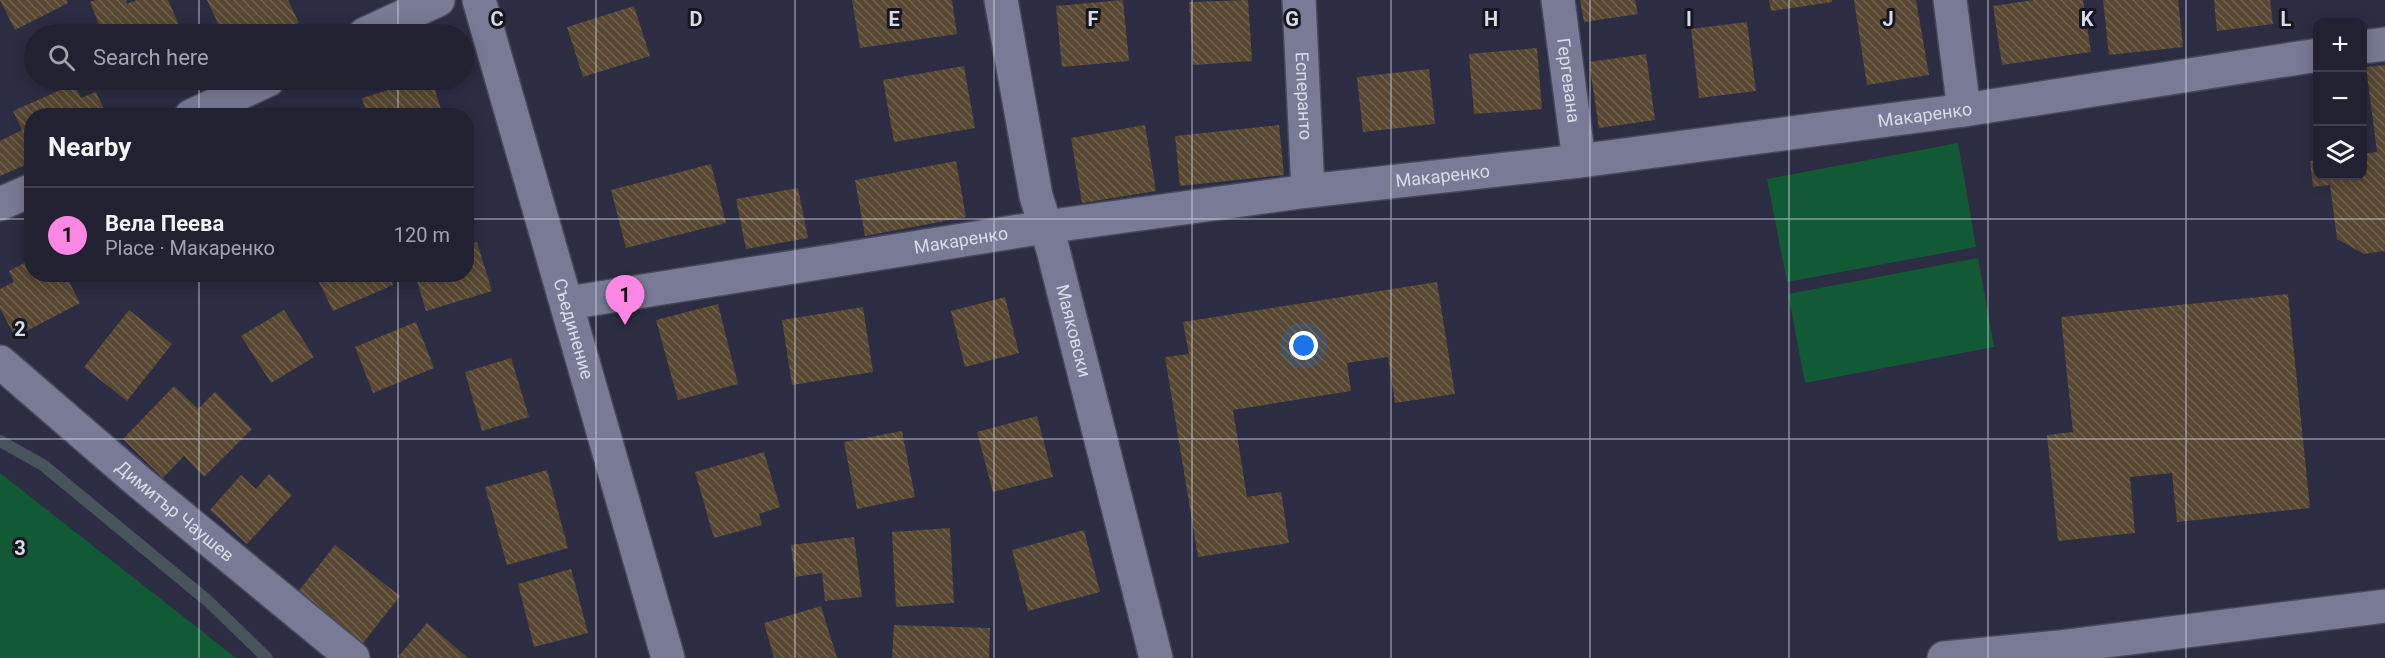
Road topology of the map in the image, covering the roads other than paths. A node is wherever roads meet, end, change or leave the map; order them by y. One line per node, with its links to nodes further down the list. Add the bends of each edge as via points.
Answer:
1 (438, 0): 7 (street)
2 (479, 0): 19 (street, Съединение)
3 (1001, 0): 18 (street, Маяковски)
4 (1299, 0): 15 (street, Есперанто)
5 (1558, 0): 14 (street, Гергевана)
6 (1950, 0): 13 (street)
7 (386, 24)
8 (2385, 44): 9 (street)
9 (2367, 46)
10 (2313, 55): 13 (street, Макаренко)
11 (247, 90): 12 (street)
12 (208, 108)
13 (1964, 110): 14 (street, Макаренко)
14 (1579, 160): 15 (street, Макаренко)
15 (1308, 191): 18 (street, Макаренко)
16 (24, 194): 17 (street)
17 (0, 204)
18 (1045, 227): 19 (street, Макаренко); 25 (street, Маяковски)
19 (568, 303): 24 (street, Съединение)
20 (0, 362): 23 (street, Димитър Чаушев)
21 (2385, 606): 22 (street)
22 (2060, 653): 26 (street)
23 (352, 658)
24 (668, 658)
25 (1156, 658)
26 (1944, 658)

